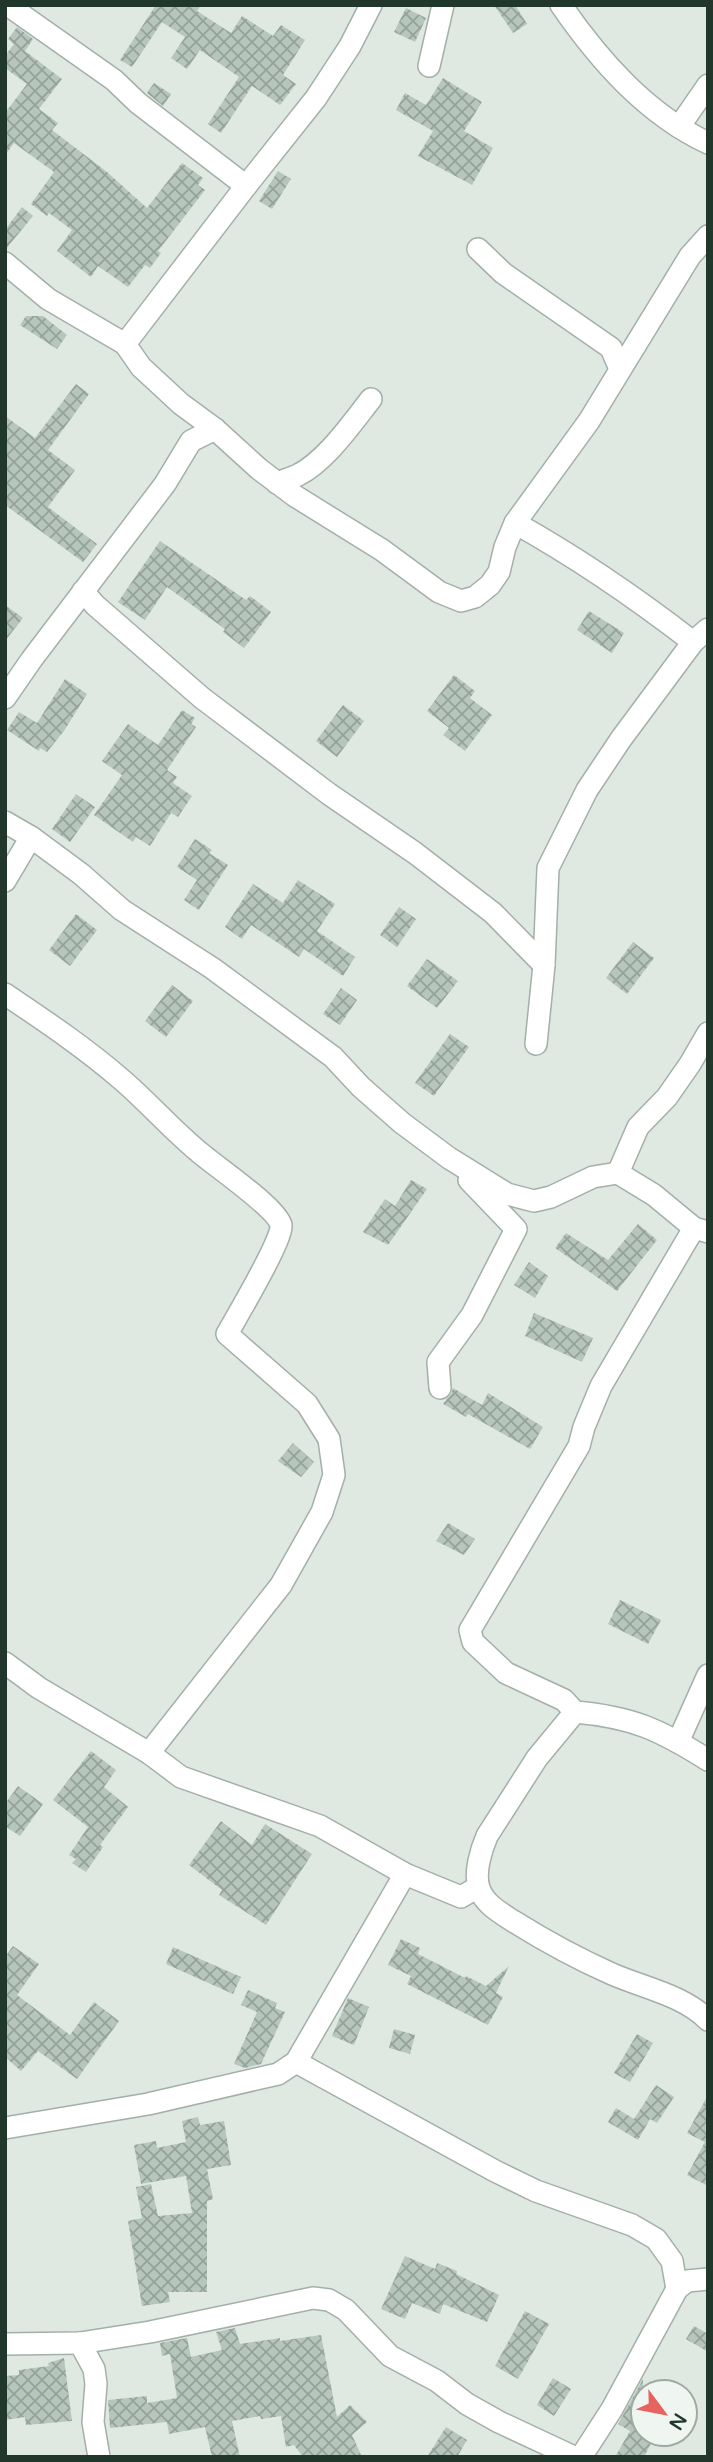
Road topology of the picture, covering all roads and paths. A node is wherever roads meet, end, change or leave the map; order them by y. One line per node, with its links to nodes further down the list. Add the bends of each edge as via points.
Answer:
1 (371, 5): 9 (street, via 316,99)
2 (443, 5): 5 (street)
3 (561, 5): 7 (street, via 605,65)
4 (8, 6): 9 (street, via 114,80)
5 (429, 66)
6 (708, 85): 7 (street)
7 (679, 127): 8 (street)
8 (708, 143)
9 (246, 186): 14 (street)
10 (708, 236): 13 (street)
11 (478, 249): 15 (street, via 503,273)
12 (5, 263): 14 (street, via 48,299)
13 (637, 343): 15 (street); 16 (street)
14 (125, 344): 18 (street, via 141,367)
15 (611, 348): 16 (street)
16 (620, 369): 24 (street, via 589,421)
17 (372, 399): 21 (street, via 333,445)
18 (181, 404): 19 (street); 20 (street)
19 (215, 429): 20 (street); 22 (street)
20 (191, 442): 25 (street, via 165,484)
21 (299, 475): 22 (street); 23 (street)
22 (277, 483): 23 (street)
23 (295, 496): 24 (street, via 383,550 439,592 461,601 475,597 499,572)
24 (515, 523): 26 (street)
25 (83, 591): 27 (street); 31 (street, via 202,698 494,913)
26 (700, 636): 31 (street, via 621,739 558,846 548,868)
27 (5, 698)
28 (5, 822): 29 (street)
29 (31, 837): 30 (street); 35 (street, via 122,910 212,968 332,1057 402,1123)
30 (5, 881)
31 (544, 965): 34 (street)
32 (5, 994): 43 (street, via 123,1080 281,1223 275,1247 228,1334 307,1404 329,1439 334,1475 330,1488 322,1512 281,1586)
33 (708, 1033): 36 (street, via 667,1097 638,1127)
34 (536, 1044)
35 (449, 1158): 36 (street, via 507,1194 534,1201 593,1177); 38 (street, via 516,1230 471,1315 438,1362)
36 (618, 1173): 37 (street)
37 (701, 1230): 41 (street, via 601,1385 579,1446 470,1630 473,1642 506,1673 564,1700)
38 (440, 1388)
39 (5, 1663): 43 (street)
40 (708, 1675): 42 (street)
41 (575, 1712): 42 (street, via 618,1717); 46 (street, via 537,1758 486,1836)
42 (678, 1742): 44 (street)
43 (149, 1754): 45 (street, via 181,1777 320,1826)
44 (708, 1760)
45 (405, 1874): 46 (street, via 461,1897); 48 (street)
46 (478, 1887): 47 (street, via 493,1907 537,1936 614,1975 679,2000)
47 (708, 2020)
48 (296, 2062): 49 (street, via 278,2074 148,2104); 51 (street, via 495,2171 536,2191 632,2225 656,2239 672,2261)
49 (5, 2128)
50 (708, 2279): 51 (street, via 687,2281)
51 (677, 2289): 56 (street)
52 (80, 2343): 53 (street); 54 (street, via 94,2369 93,2422); 55 (street, via 313,2298 329,2300 346,2310 390,2356 499,2423)
53 (5, 2344)
54 (99, 2457)
55 (574, 2457)
56 (581, 2457)

